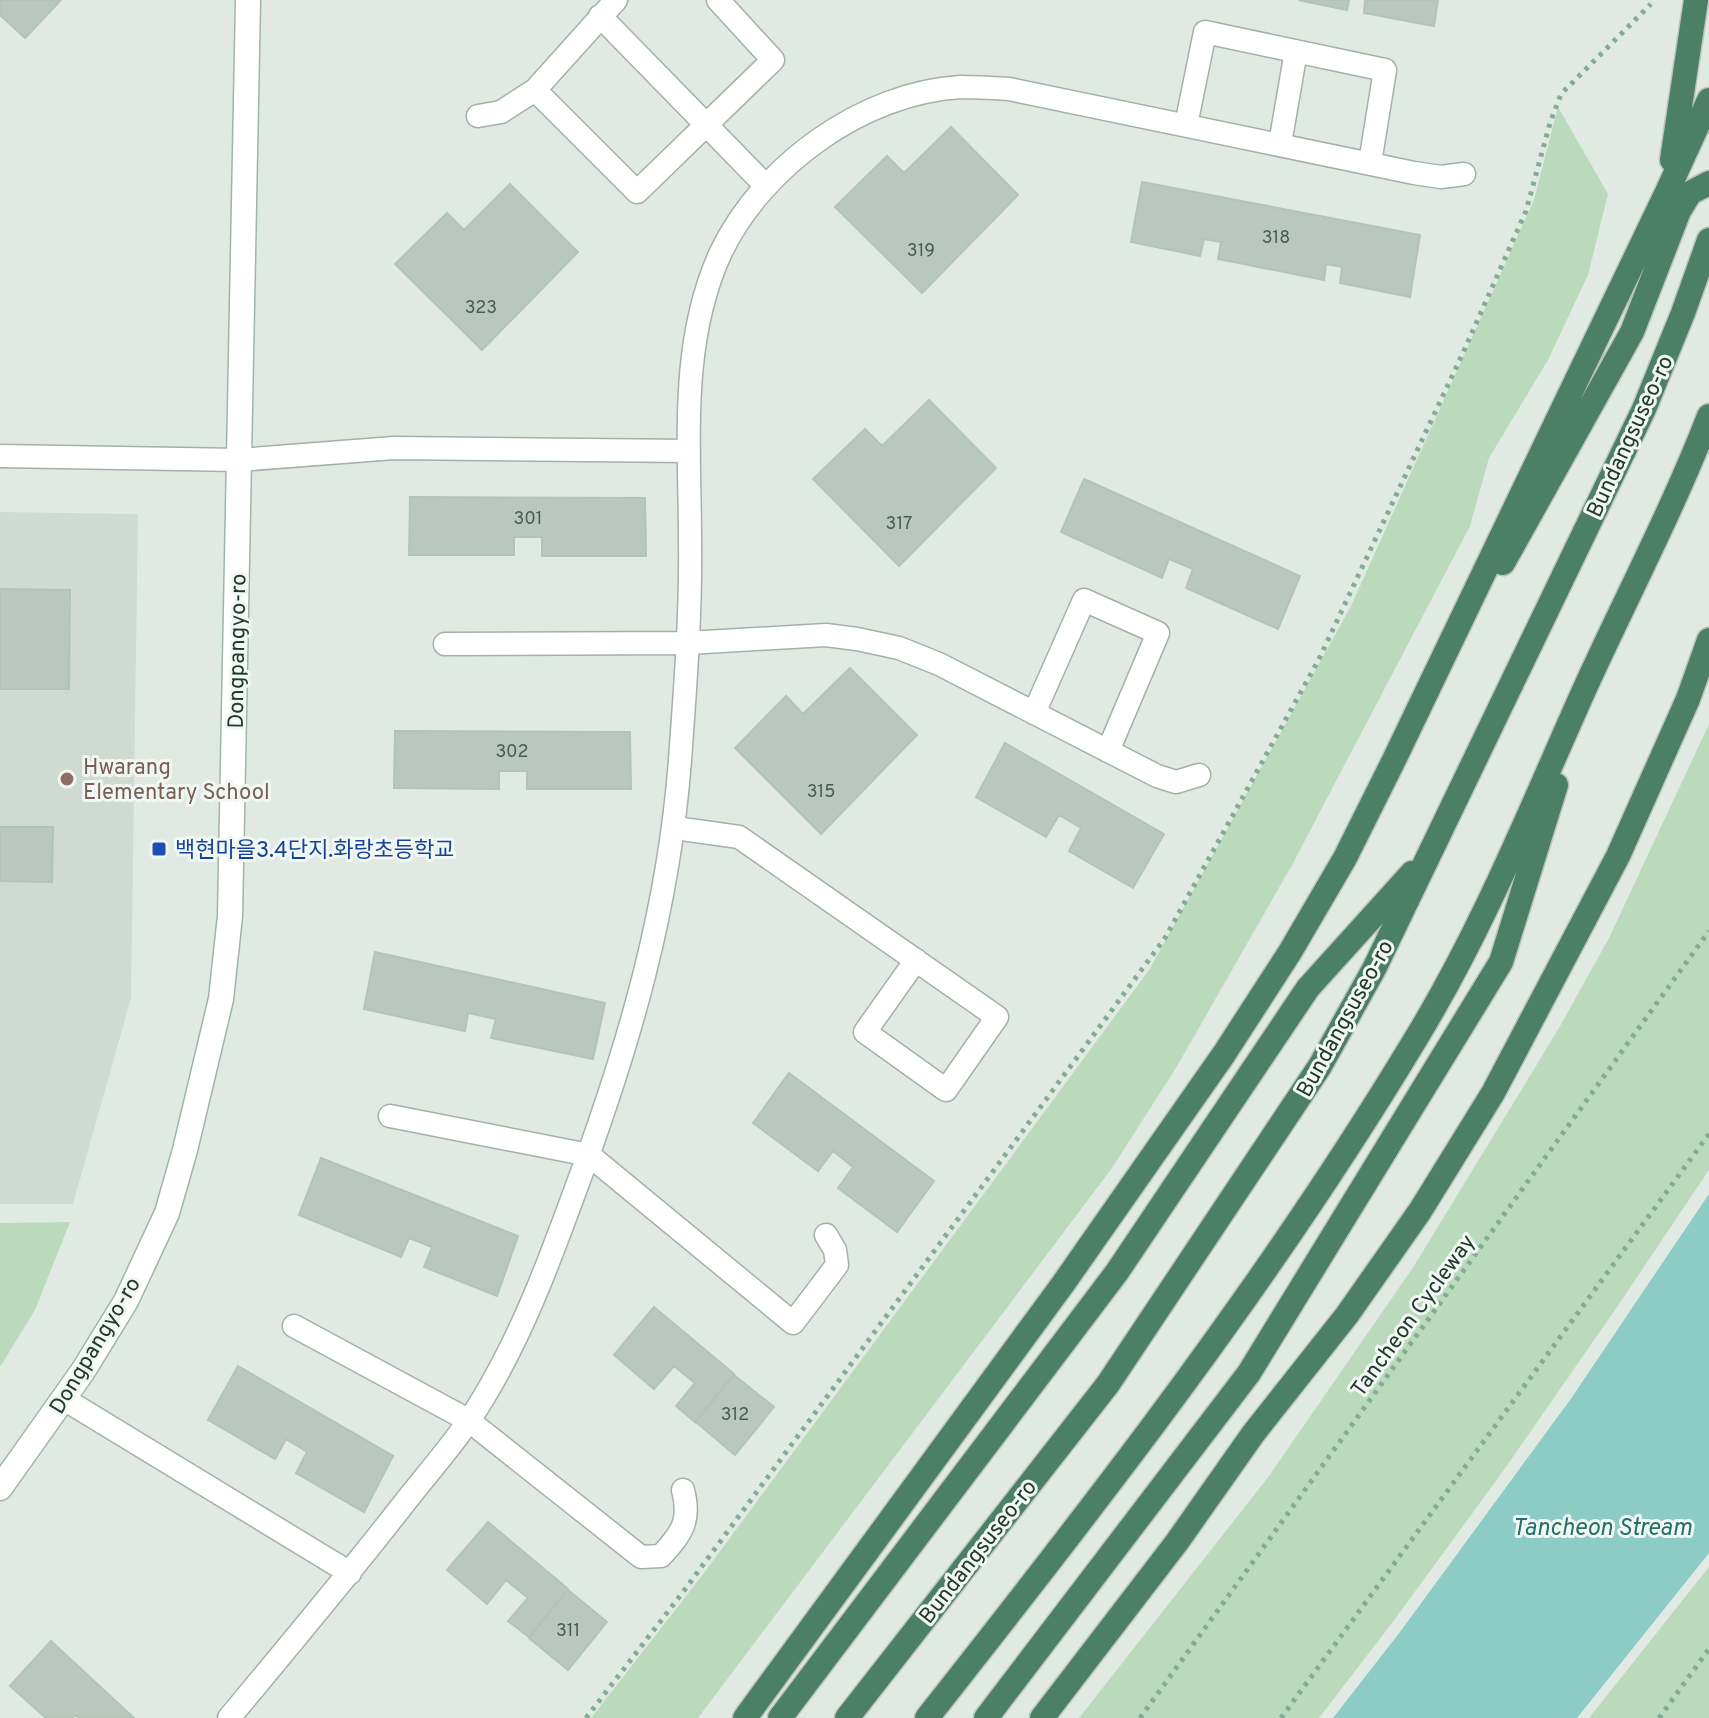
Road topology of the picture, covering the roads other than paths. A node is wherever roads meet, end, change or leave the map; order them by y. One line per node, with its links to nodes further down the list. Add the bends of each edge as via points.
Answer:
1 (248, 0): 21 (main road, Dongpangyo-ro)
2 (718, 0): 9 (lane, via 773,60)
3 (1696, 0): 16 (highway)
4 (608, 8): 6 (lane); 9 (lane)
5 (1296, 51): 10 (lane, via 1205,32); 11 (lane); 12 (lane, via 1385,70)
6 (535, 90): 8 (lane, via 501,112); 9 (lane, via 637,192)
7 (1709, 100): 16 (highway)
8 (478, 116)
9 (707, 124): 15 (lane)
10 (1186, 125): 11 (lane); 15 (lane, via 1009,89 958,87 913,96 830,131)
11 (1280, 144): 12 (lane)
12 (1370, 163): 13 (lane, via 1441,177)
13 (1464, 174)
14 (1709, 183): 22 (highway, via 1690,193 1679,211 1632,332 1509,556)
15 (765, 185): 19 (lane, via 736,226 708,283 690,382)
16 (1667, 192): 22 (highway)
17 (1709, 240): 31 (highway, Bundangsuseo-ro, via 1644,409)
18 (1709, 416): 26 (highway)
19 (689, 451): 21 (lane, via 394,448); 24 (lane)
20 (0, 456): 21 (lane)
21 (239, 460): 37 (main road, Dongpangyo-ro, via 230,916 221,999 167,1213 126,1301)
22 (1466, 608): 43 (highway, via 1345,858 1224,1054)
23 (1709, 640): 48 (highway, via 1618,856 1493,1093 1420,1211)
24 (688, 643): 25 (lane); 27 (lane, via 826,635 857,639 939,664); 30 (lane)
25 (445, 644)
26 (1588, 682): 46 (highway, via 1495,887 1407,1054 1266,1271 1169,1406); 47 (highway, via 1501,962 1249,1373)
27 (1034, 713): 28 (lane); 28 (lane, via 1084,600 1158,633)
28 (1108, 751): 29 (lane, via 1176,782)
29 (1199, 775)
30 (675, 828): 32 (lane, via 739,837); 34 (lane, via 656,934)
31 (1432, 851): 44 (highway, via 1308,988 1117,1272); 45 (highway, Bundangsuseo-ro, via 1320,1066 1108,1384)
32 (916, 960): 32 (lane, via 997,1017 946,1090 865,1032)
33 (390, 1116): 34 (lane)
34 (589, 1155): 35 (lane, via 793,1323 837,1265); 38 (lane, via 537,1294)
35 (826, 1235)
36 (294, 1326): 38 (lane)
37 (64, 1399): 39 (main road, Dongpangyo-ro); 41 (lane)
38 (468, 1420): 40 (lane, via 641,1557 661,1556 685,1525); 41 (lane)
39 (0, 1488)
40 (683, 1490)
41 (350, 1573): 42 (lane)
42 (229, 1718)
43 (745, 1718)
44 (780, 1718)
45 (847, 1718)
46 (927, 1718)
47 (986, 1718)
48 (1042, 1718)

